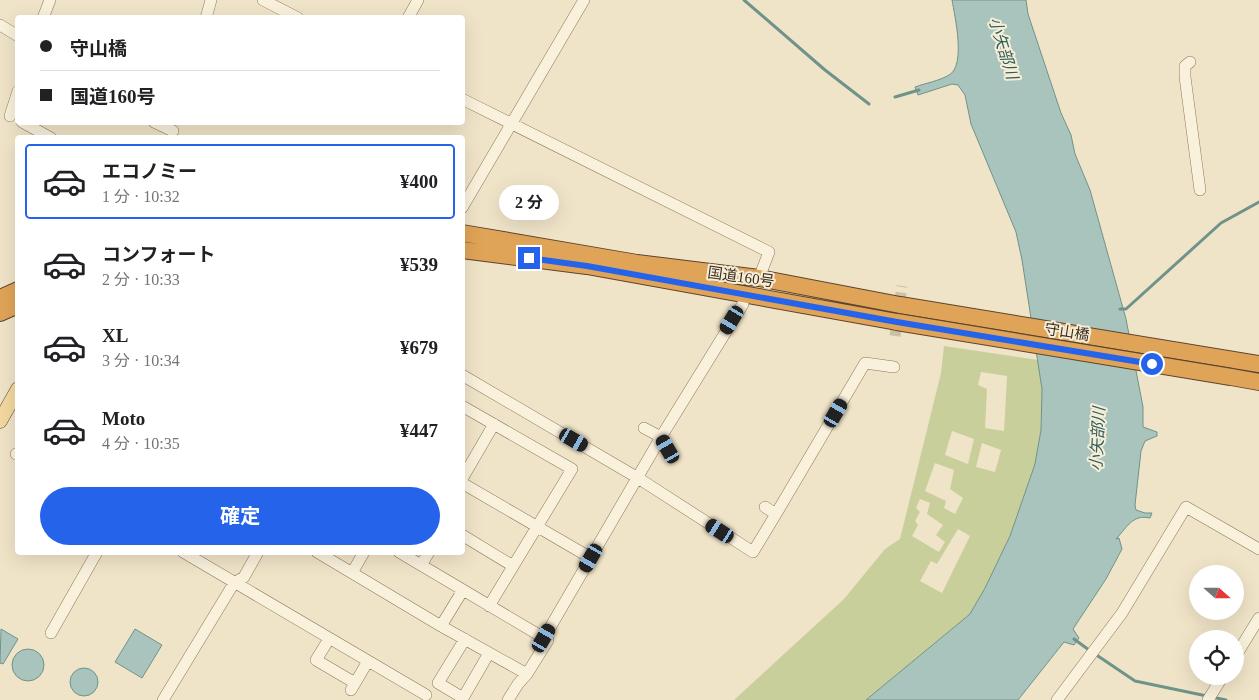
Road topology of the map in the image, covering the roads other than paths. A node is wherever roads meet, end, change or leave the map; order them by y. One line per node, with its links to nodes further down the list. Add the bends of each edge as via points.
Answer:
1 (50, 0): 6 (street)
2 (211, 0): 7 (street)
3 (263, 0): 8 (street)
4 (418, 0): 9 (street)
5 (584, 0): 16 (street)
6 (44, 15)
7 (207, 15)
8 (292, 15)
9 (410, 15)
10 (0, 25): 11 (street)
11 (15, 34)
12 (1190, 62): 21 (street, via 1185,66 1184,77)
13 (15, 99): 15 (street)
14 (465, 101): 16 (street)
15 (9, 116)
16 (511, 124): 22 (street); 25 (street, via 769,252)
17 (27, 125): 20 (street)
18 (161, 125): 19 (street)
19 (173, 130)
20 (46, 135)
21 (1200, 190)
22 (465, 203)
23 (465, 234): 25 (highway, 国道160号, via 637,263)
24 (465, 250): 27 (highway, 国道160号, via 587,266)
25 (759, 278): 29 (highway, 国道160号)
26 (15, 291): 28 (highway)
27 (742, 293): 32 (highway, 国道160号); 42 (street, via 743,304)
28 (0, 298)
29 (900, 305): 33 (highway, 守山橋)
30 (15, 306): 31 (highway)
31 (0, 314)
32 (897, 322): 36 (highway, 守山橋, bridge)
33 (1259, 364)
34 (894, 366): 48 (street, via 865,363)
35 (465, 377): 45 (street)
36 (1259, 382)
37 (15, 394): 39 (main road)
38 (465, 408): 40 (street)
39 (0, 421)
40 (494, 424): 44 (street); 49 (street, via 572,470)
41 (644, 428): 42 (street)
42 (661, 437): 43 (street); 45 (street)
43 (668, 449)
44 (465, 473)
45 (638, 478): 48 (street, via 753,552); 59 (street)
46 (465, 484): 49 (street)
47 (765, 507): 48 (street)
48 (776, 514)
49 (538, 526): 59 (street); 61 (street)
50 (465, 537): 61 (street)
51 (1259, 549): 80 (street, via 1186,507 1122,613)
52 (95, 555): 68 (street)
53 (188, 555): 63 (street)
54 (256, 555): 63 (street, via 244,577)
55 (322, 555): 62 (street)
56 (362, 555): 62 (street)
57 (404, 555): 60 (street)
58 (427, 555): 60 (street)
59 (591, 558): 69 (street)
60 (421, 565): 64 (street)
61 (513, 566): 65 (street)
62 (352, 573): 67 (street)
63 (234, 582): 70 (street); 78 (street)
64 (463, 590): 65 (street); 67 (street)
65 (489, 606): 69 (street)
66 (1259, 618): 72 (street)
67 (441, 626): 71 (street)
68 (51, 633)
69 (544, 638): 75 (street, via 548,640)
70 (329, 639): 74 (street); 74 (street, via 316,660 353,687)
71 (465, 639): 73 (street); 73 (street, via 438,683 463,698)
72 (1244, 642)
73 (489, 653): 75 (street)
74 (368, 661): 77 (street)
75 (527, 674): 79 (street)
76 (1217, 685): 81 (street)
77 (426, 695)
78 (163, 700)
79 (508, 700)
80 (1057, 700)
81 (1208, 700)

